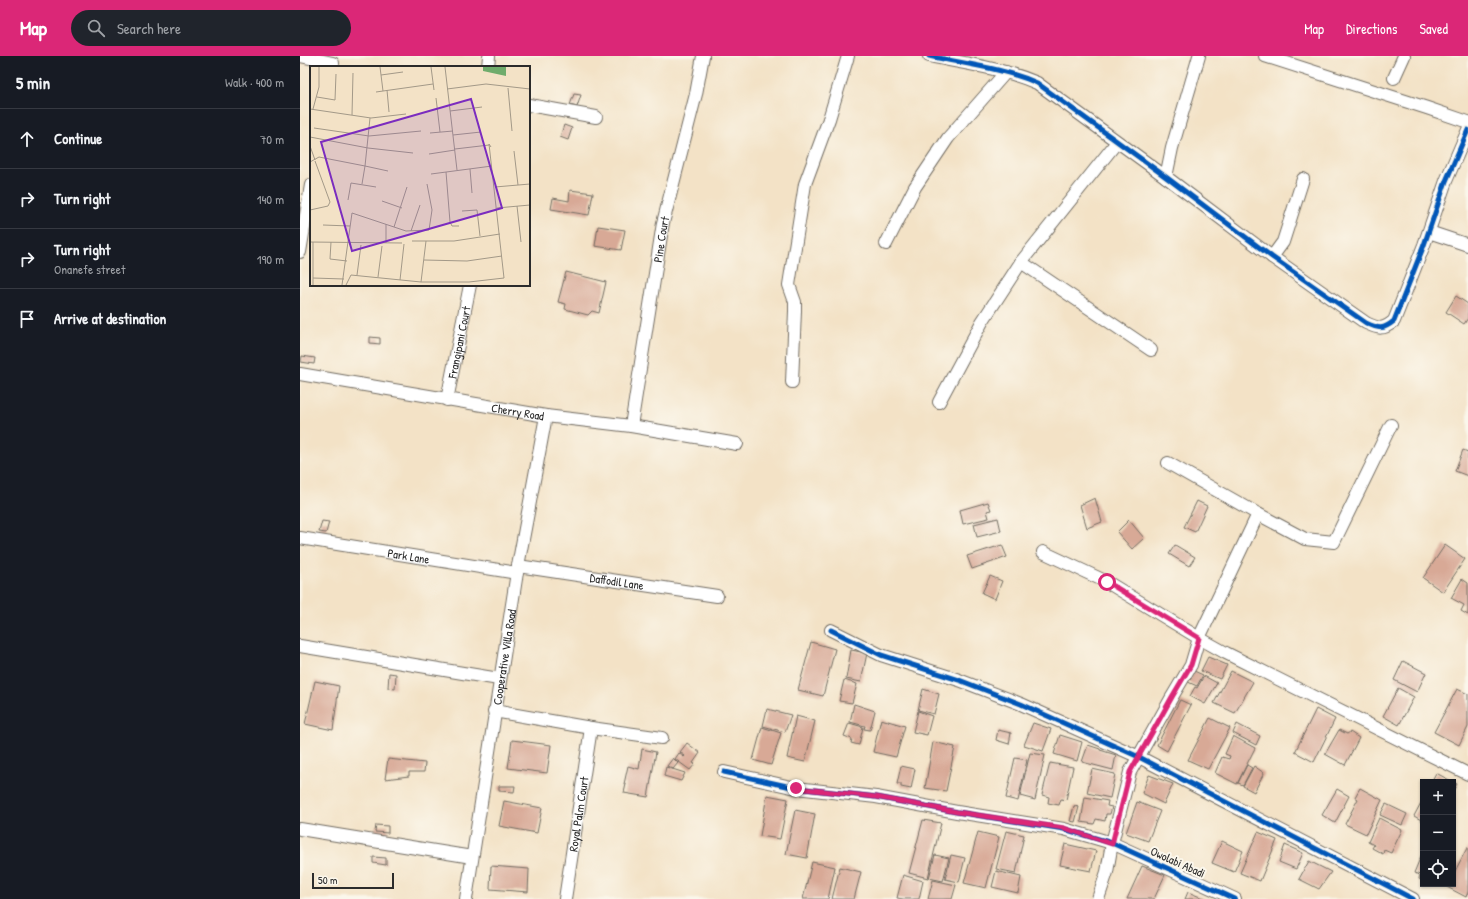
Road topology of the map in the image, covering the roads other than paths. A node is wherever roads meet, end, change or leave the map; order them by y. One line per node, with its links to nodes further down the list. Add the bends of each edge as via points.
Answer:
1 (300, 56): 9 (street)
2 (489, 56): 10 (street)
3 (704, 56): 36 (street, Pine Court, via 663,223)
4 (848, 56): 31 (street, via 802,198 789,284 795,311)
5 (929, 56): 11 (street)
6 (1199, 56): 18 (street)
7 (1265, 56): 15 (street)
8 (1404, 56): 12 (street)
9 (333, 62)
10 (488, 66)
11 (1006, 72): 17 (street, via 1037,84); 23 (street, via 948,138 914,187)
12 (1394, 78)
13 (530, 105): 14 (street)
14 (596, 117)
15 (1468, 122)
16 (1468, 130): 22 (street, via 1446,181)
17 (1117, 142): 18 (street); 27 (street)
18 (1166, 177): 26 (street)
19 (1303, 179): 26 (street, via 1283,242)
20 (310, 189): 21 (street)
21 (303, 215): 25 (street)
22 (1429, 232): 24 (street); 26 (street, via 1394,321 1386,328 1366,323)
23 (886, 244)
24 (1468, 245)
25 (300, 252)
26 (1272, 256)
27 (1021, 262): 29 (street); 33 (street, via 982,322)
28 (470, 286): 32 (street, Frangipani Court)
29 (1151, 350)
30 (300, 374): 32 (street, Cherry Road)
31 (792, 382)
32 (447, 400): 34 (street, Cherry Road)
33 (939, 402)
34 (546, 416): 36 (street, Cherry Road); 42 (street, Cooperative Villa Road)
35 (1391, 425): 39 (street, via 1334,542 1305,539)
36 (631, 426): 37 (street, Cherry Road)
37 (737, 444)
38 (1168, 463): 39 (street)
39 (1258, 514): 45 (street)
40 (300, 538): 42 (street, Park Lane)
41 (1043, 552): 45 (street, via 1107,582)
42 (518, 570): 43 (street, Daffodil Lane); 47 (street, Cooperative Villa Road)
43 (716, 596)
44 (831, 630): 51 (street, via 881,655 1022,704)
45 (1199, 638): 51 (street, via 1191,665); 53 (street)
46 (300, 646): 47 (street)
47 (499, 679): 48 (street, Cooperative Villa Road)
48 (494, 711): 49 (street); 56 (street, Cooperative Villa Road)
49 (591, 728): 50 (street); 58 (street, Royal Palm Court)
50 (662, 738)
51 (1139, 757): 55 (street, via 1130,772); 61 (street)
52 (724, 772): 55 (street, Owolabi Abadi, via 796,788 876,797 1064,828)
53 (1468, 774)
54 (300, 829): 56 (street)
55 (1112, 844): 59 (street, via 1107,872); 60 (street, Owolabi Abadi)
56 (472, 857): 57 (street, Cooperative Villa Road)
57 (466, 899)
58 (565, 899)
59 (1098, 899)
60 (1235, 899)
61 (1413, 899)

